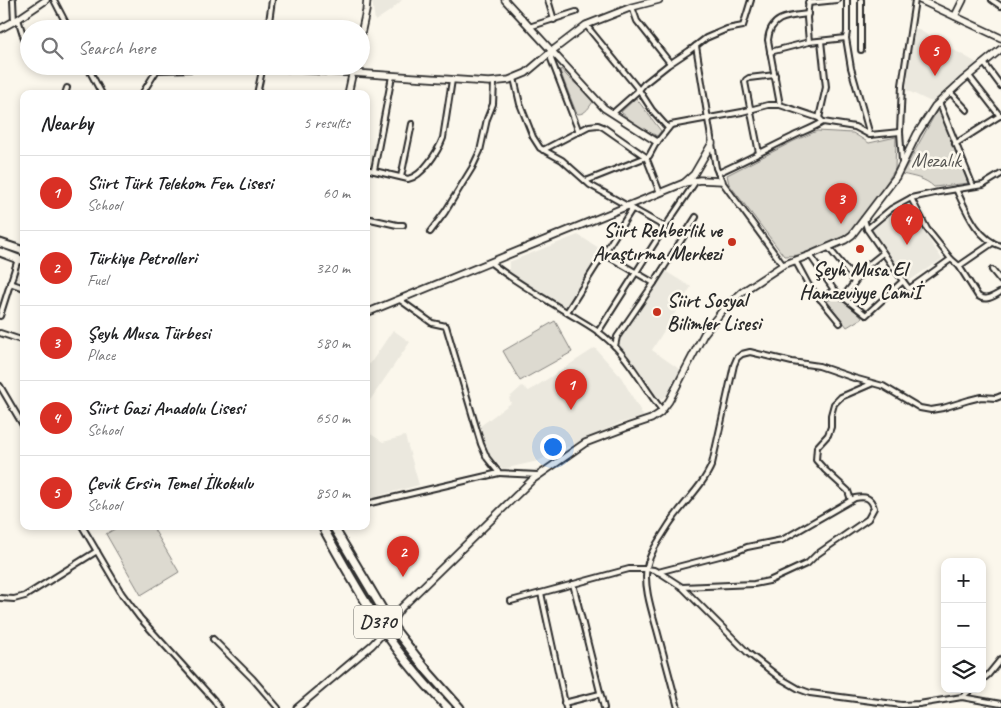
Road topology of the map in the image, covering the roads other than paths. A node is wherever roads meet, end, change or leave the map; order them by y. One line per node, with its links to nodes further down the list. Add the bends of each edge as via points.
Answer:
1 (13, 0): 25 (street)
2 (36, 0): 21 (street)
3 (46, 0): 21 (street)
4 (54, 0): 26 (street)
5 (272, 0): 27 (street)
6 (366, 0): 28 (street)
7 (505, 0): 31 (street)
8 (548, 0): 29 (street)
9 (659, 0): 20 (street)
10 (751, 0): 38 (street, via 743,26 726,28)
11 (837, 0): 18 (street)
12 (847, 0): 34 (street)
13 (861, 0): 40 (street)
14 (915, 0): 75 (street, via 902,85)
15 (920, 0): 24 (street)
16 (963, 0): 24 (street)
17 (992, 0): 19 (street)
18 (808, 2): 23 (street)
19 (1001, 6)
20 (632, 7): 30 (street); 43 (street, via 637,21)
21 (35, 8): 25 (street)
22 (576, 12): 29 (street)
23 (808, 14): 37 (street); 42 (street, via 785,16 772,27 768,35)
24 (955, 16): 35 (street)
25 (16, 20): 32 (street); 33 (street)
26 (64, 20)
27 (269, 20)
28 (364, 20)
29 (554, 20): 31 (street)
30 (586, 25): 41 (street); 61 (street)
31 (529, 27): 41 (street)
32 (0, 29)
33 (20, 30)
34 (846, 38): 36 (street); 76 (street)
35 (1001, 38)
36 (821, 41): 37 (street); 70 (street, via 826,87)
37 (809, 42): 42 (street)
38 (696, 46): 43 (street); 69 (street)
39 (1001, 49): 44 (street)
40 (861, 50)
41 (552, 51): 53 (street, via 526,74); 67 (street, via 604,108); 74 (street, via 551,60)
42 (770, 52): 46 (street)
43 (670, 63): 61 (street)
44 (984, 63): 52 (street); 56 (street)
45 (370, 74): 51 (street)
46 (775, 74): 64 (street); 65 (street, via 746,80)
47 (92, 75): 57 (street)
48 (154, 75): 58 (street)
49 (261, 75): 59 (street)
50 (353, 75): 60 (street)
51 (392, 76): 54 (street); 85 (street)
52 (969, 76): 62 (street); 68 (street)
53 (514, 78): 55 (street); 80 (street, via 533,138)
54 (452, 80): 55 (street); 88 (street, via 440,145 414,178)
55 (494, 82): 104 (street, via 493,104 480,151)
56 (1001, 86)
57 (100, 90)
58 (144, 90)
59 (258, 90)
60 (349, 90)
61 (639, 90): 67 (street); 73 (street)
62 (950, 92): 63 (street); 66 (street)
63 (939, 102): 79 (street); 83 (street)
64 (780, 105): 65 (street); 70 (street)
65 (751, 110): 69 (street); 81 (street)
66 (967, 110)
67 (613, 113): 77 (street)
68 (1000, 115): 79 (street)
69 (708, 117): 73 (street, via 671,124); 78 (street)
70 (819, 118): 71 (street)
71 (823, 122): 76 (street, via 855,127); 81 (street)
72 (412, 124): 88 (street)
73 (668, 128): 77 (street)
74 (579, 132): 80 (street); 82 (street, via 598,125)
75 (900, 132): 76 (street); 83 (street)
76 (870, 135)
77 (657, 142): 82 (street)
78 (712, 143): 86 (street); 92 (street, via 694,174)
79 (956, 144): 93 (street)
80 (543, 150): 89 (street, via 562,160)
81 (759, 153): 86 (street)
82 (646, 157): 89 (street); 95 (street)
83 (902, 164): 100 (street)
84 (370, 170): 85 (street)
85 (374, 170): 88 (street)
86 (718, 173): 91 (street)
87 (1001, 174): 93 (street, via 984,185)
88 (401, 177)
89 (586, 181): 97 (street)
90 (696, 181): 91 (street); 92 (street); 102 (street)
91 (722, 181): 119 (street)
92 (684, 183): 95 (street)
93 (973, 186): 94 (street)
94 (956, 189): 96 (street); 106 (street, via 972,222)
95 (660, 193): 97 (street)
96 (912, 198): 103 (street, via 891,209); 114 (street, via 928,229)
97 (629, 208): 102 (street); 112 (street); 118 (street)
98 (696, 217): 126 (street)
99 (370, 219): 101 (street)
100 (864, 219): 103 (street); 108 (street, via 845,240)
101 (403, 225)
102 (665, 227): 122 (street)
103 (867, 229): 111 (street)
104 (430, 232)
105 (0, 243): 109 (highway)
106 (991, 244): 107 (street); 120 (street)
107 (1001, 246)
108 (828, 247): 113 (street); 127 (street)
109 (20, 250)
110 (0, 252): 115 (highway)
111 (883, 253): 123 (street); 127 (street)
112 (604, 254): 122 (street); 135 (street)
113 (810, 255): 116 (street); 129 (street)
114 (951, 259): 120 (street); 123 (street, via 910,289)
115 (20, 260)
116 (795, 260): 119 (street); 132 (street)
117 (20, 262): 125 (street)
118 (491, 263): 133 (street); 135 (street)
119 (783, 264): 145 (street, via 742,292 722,311 704,334)
120 (959, 266): 130 (street, via 978,296 986,299)
121 (992, 270): 124 (street)
122 (636, 272): 126 (street); 138 (street)
123 (903, 281): 131 (street, via 866,315)
124 (1001, 281)
125 (10, 283): 128 (street); 136 (street)
126 (654, 283): 141 (street)
127 (854, 283): 131 (street)
128 (20, 287)
129 (834, 290): 131 (street); 132 (street)
130 (1001, 292)
131 (844, 297)
132 (820, 299): 137 (street)
133 (400, 300): 134 (street); 147 (street, via 432,323 446,326 480,444)
134 (370, 311)
135 (567, 312): 138 (street)
136 (0, 316)
137 (840, 323)
138 (598, 332): 141 (street)
139 (0, 333): 140 (street)
140 (20, 340)
141 (615, 346): 145 (street)
142 (872, 383): 144 (street, via 920,408 931,410 981,397); 149 (street, via 841,397 834,404 828,435 817,447 816,460 848,491); 155 (street, via 819,366 757,353 750,352 737,358 710,470 668,525)
143 (0, 386): 146 (street)
144 (1001, 396)
145 (662, 410): 148 (street, via 650,419 585,443)
146 (20, 420)
147 (499, 473): 148 (street); 150 (street)
148 (538, 475): 162 (street)
149 (851, 500): 156 (street, via 782,540); 158 (street, via 862,497 872,502 874,508 868,519 808,563 769,581 754,584)
150 (370, 503)
151 (84, 530): 154 (street)
152 (324, 530): 163 (highway, D370)
153 (335, 530): 162 (highway, D370)
154 (97, 551): 160 (street, via 25,596); 172 (street, via 140,618)
155 (646, 568): 156 (street); 157 (street, via 629,569); 179 (street, via 652,608)
156 (658, 572): 158 (street)
157 (573, 584): 159 (street); 168 (street)
158 (682, 587): 169 (street, via 748,653 799,689 819,695 902,705)
159 (541, 593): 161 (street); 170 (street)
160 (0, 598)
161 (511, 601)
162 (390, 622): 163 (street); 176 (highway, D370)
163 (385, 631): 174 (street); 175 (highway, D370)
164 (213, 639): 173 (street)
165 (1001, 659): 166 (street)
166 (986, 677)
167 (967, 693): 169 (street)
168 (600, 694): 170 (street); 178 (street)
169 (962, 697): 171 (street)
170 (564, 702): 177 (street)
171 (1001, 704)
172 (219, 708)
173 (278, 708)
174 (297, 708)
175 (448, 708)
176 (460, 708)
177 (566, 708)
178 (604, 708)
179 (678, 708)

